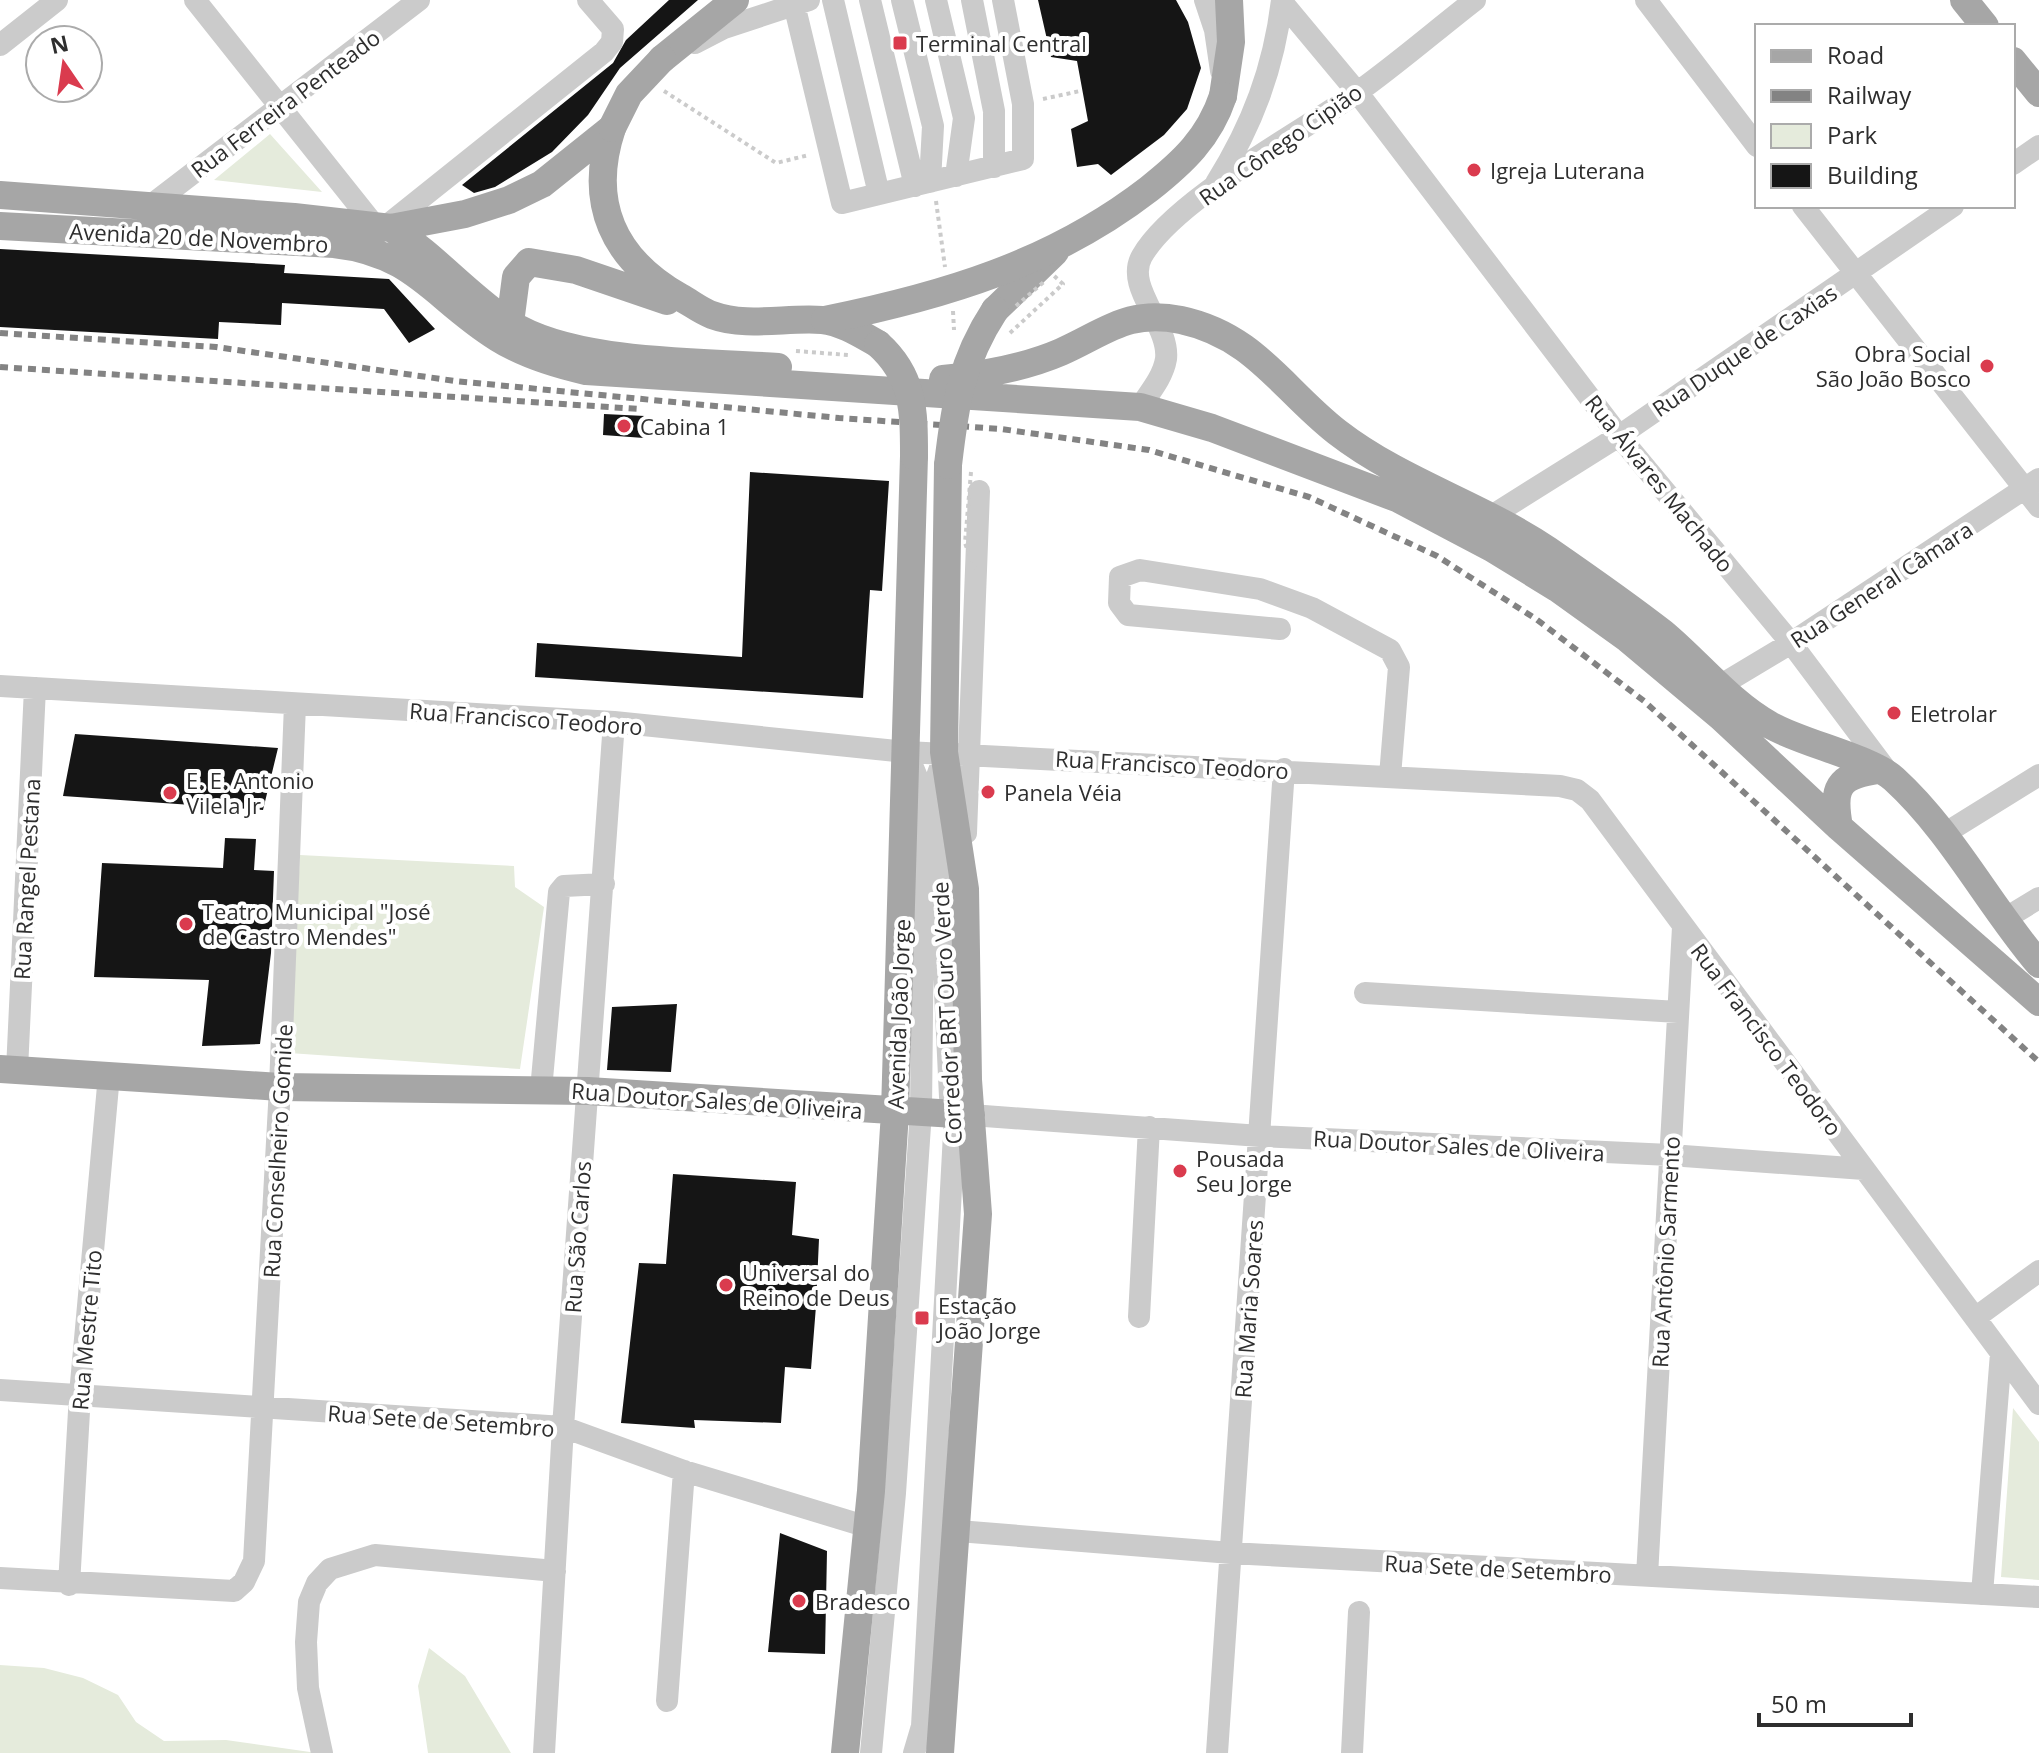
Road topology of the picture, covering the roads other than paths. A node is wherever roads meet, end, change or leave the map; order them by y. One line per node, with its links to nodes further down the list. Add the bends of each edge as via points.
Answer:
1 (57, 0): 20 (street)
2 (195, 0): 26 (street)
3 (419, 0): 26 (street, Rua Ferreira Penteado)
4 (588, 0): 41 (street, via 613,29 604,52)
5 (735, 0): 21 (main road)
6 (833, 0): 35 (street)
7 (870, 0): 33 (street)
8 (902, 0): 33 (street, via 933,126)
9 (936, 0): 32 (street, via 964,118)
10 (972, 0): 31 (street, via 994,111)
11 (1003, 0): 31 (street, via 1023,104 1023,159)
12 (1205, 0): 25 (street, via 1215,30)
13 (1475, 0): 23 (street, Rua Cônego Cipião)
14 (1646, 0): 28 (street)
15 (1964, 0): 19 (main road)
16 (1282, 1): 23 (street, Rua Álvares Machado); 34 (street, via 1269,71 1252,120)
17 (802, 2): 21 (street, via 724,28); 35 (street, via 842,203)
18 (1228, 8): 25 (main road, via 1230,65)
19 (1983, 24)
20 (0, 45)
21 (662, 59): 27 (main road, bridge, via 629,94)
22 (2015, 63): 24 (main road)
23 (1357, 92): 34 (street, Rua Cônego Cipião); 49 (street, Rua Álvares Machado)
24 (2039, 93)
25 (1223, 94): 42 (main road, bridge, via 1203,140 1177,167 1119,212)
26 (281, 105): 37 (street, Rua Ferreira Penteado); 41 (street)
27 (612, 128): 41 (main road, via 542,184 509,200 465,214); 44 (main road, via 602,157 610,226 646,274)
28 (1755, 143)
29 (2039, 146): 30 (street)
30 (2015, 163)
31 (994, 167): 32 (street)
32 (956, 176): 33 (street)
33 (926, 183): 35 (street)
34 (1211, 191): 45 (street, Rua Cônego Cipião, via 1143,255 1137,274)
35 (879, 194)
36 (0, 195): 37 (main road, Avenida 20 de Novembro)
37 (150, 206): 41 (main road, Avenida 20 de Novembro)
38 (1805, 208): 43 (street)
39 (1950, 208): 43 (street, Rua Duque de Caxias)
40 (0, 226): 48 (main road, Avenida 20 de Novembro, via 334,244 374,251 433,284 498,338 553,364 586,371)
41 (384, 227): 47 (main road, via 415,243)
42 (1057, 249): 46 (main road, bridge, via 949,290); 62 (main road, bridge, via 1021,281 975,341 961,378)
43 (1855, 274): 49 (street, Rua Duque de Caxias); 50 (street)
44 (713, 316): 46 (main road, via 756,322); 47 (main road, via 539,261 522,268 514,284)
45 (1154, 316): 47 (main road, via 1132,318 1061,352 974,376 942,379 625,356 551,342); 48 (street, Rua Cônego Cipião, via 1166,358); 53 (main road, via 1202,326 1243,345 1318,416 1363,450)
46 (825, 320): 61 (main road, Avenida João Jorge, bridge, via 878,344 902,369 914,409)
47 (510, 323)
48 (1140, 407): 67 (main road, Avenida 20 de Novembro, via 1338,474 1492,548 1628,639)
49 (1619, 436): 53 (street, Rua Duque de Caxias); 55 (street, Rua Álvares Machado)
50 (2032, 484): 52 (street); 55 (street, Rua General Câmara)
51 (979, 491): 62 (street)
52 (2039, 507)
53 (1493, 515): 56 (main road, via 1600,586)
54 (1280, 629): 66 (street, via 1128,615 1119,603 1120,577 1140,570 1260,589 1312,608 1390,650 1399,667)
55 (1791, 643): 56 (street, Rua General Câmara); 64 (street, Rua Álvares Machado)
56 (1721, 685): 64 (main road, via 1768,724)
57 (0, 686): 58 (street, Rua Francisco Teodoro)
58 (35, 688): 59 (street, Rua Francisco Teodoro); 77 (street, Rua Rangel Pestana)
59 (295, 704): 60 (street, Rua Francisco Teodoro); 79 (street, Rua Conselheiro Gomide)
60 (614, 722): 61 (street, Rua Francisco Teodoro); 69 (street, Rua São Carlos)
61 (906, 752): 62 (street, Rua Francisco Teodoro); 83 (main road, Avenida João Jorge)
62 (956, 753): 63 (street, Rua Francisco Teodoro); 82 (main road, via 965,889); 82 (street, Corredor BRT Ouro Verde, via 935,782)
63 (1284, 769): 66 (street, Rua Francisco Teodoro); 85 (street, Rua Maria Soares)
64 (1884, 773): 67 (main road, via 1851,776 1838,788); 68 (main road, Rua Álvares Machado)
65 (2039, 775): 68 (street)
66 (1390, 776): 72 (street, Rua Francisco Teodoro, via 1577,790 1590,800)
67 (1839, 827): 75 (main road, Avenida 20 de Novembro)
68 (1944, 834): 71 (main road, Rua Álvares Machado)
69 (604, 884): 80 (street, via 564,886 559,892); 81 (street, Rua São Carlos)
70 (2039, 898): 71 (street)
71 (2006, 918): 73 (main road, Rua Álvares Machado)
72 (1683, 927): 76 (street, Rua Antônio Sarmento); 87 (street, Rua Francisco Teodoro)
73 (2039, 964)
74 (1365, 993): 76 (street)
75 (2039, 1002)
76 (1678, 1012): 86 (street, Rua Antônio Sarmento)
77 (8, 1070): 78 (main road, Rua Doutor Sales de Oliveira)
78 (109, 1075): 79 (main road, Rua Doutor Sales de Oliveira); 93 (street, Rua Mestre Tito)
79 (280, 1087): 80 (main road, Rua Doutor Sales de Oliveira); 95 (street, Rua Conselheiro Gomide)
80 (541, 1090): 81 (main road, Rua Doutor Sales de Oliveira)
81 (588, 1091): 83 (main road, Rua Doutor Sales de Oliveira); 96 (street, Rua São Carlos)
82 (961, 1102): 83 (main road, Rua Doutor Sales de Oliveira); 84 (street, Rua Doutor Sales de Oliveira); 99 (main road, via 978,1214); 109 (street, Corredor BRT Ouro Verde)
83 (908, 1111): 98 (main road, Avenida João Jorge); 113 (street, Corredor BRT Ouro Verde, via 895,1493)
84 (1149, 1127): 85 (street, Rua Doutor Sales de Oliveira); 89 (street)
85 (1260, 1136): 86 (street, Rua Doutor Sales de Oliveira); 100 (street, Rua Maria Soares)
86 (1670, 1155): 87 (street, Rua Doutor Sales de Oliveira); 102 (street, Rua Antônio Sarmento)
87 (1864, 1169): 90 (street, Rua Francisco Teodoro)
88 (2039, 1271): 90 (street)
89 (1139, 1317)
90 (1975, 1318): 91 (street, Rua Francisco Teodoro)
91 (2001, 1353): 94 (street, Rua Francisco Teodoro); 105 (street)
92 (0, 1390): 93 (street, Rua Sete de Setembro)
93 (80, 1394): 95 (street, Rua Sete de Setembro); 104 (street, Rua Mestre Tito)
94 (2039, 1404)
95 (265, 1408): 96 (street, Rua Sete de Setembro); 104 (street, Rua Conselheiro Gomide, via 254,1561 244,1582 234,1591)
96 (563, 1427): 97 (street, Rua Sete de Setembro); 101 (street, Rua São Carlos)
97 (684, 1471): 98 (street, Rua Sete de Setembro); 108 (street)
98 (868, 1527): 112 (main road, Avenida João Jorge)
99 (958, 1531): 100 (street, Rua Sete de Setembro); 116 (main road)
100 (1231, 1553): 102 (street, Rua Sete de Setembro); 117 (street, Rua Maria Soares)
101 (555, 1571): 110 (street, via 375,1555 330,1569 309,1602 306,1642 308,1688); 111 (street, Rua São Carlos)
102 (1647, 1576): 105 (street, Rua Sete de Setembro)
103 (0, 1578): 104 (street)
104 (69, 1585)
105 (1982, 1594): 106 (street, Rua Sete de Setembro)
106 (2039, 1597)
107 (1359, 1612): 118 (street)
108 (667, 1701)
109 (922, 1726): 114 (street, Corredor BRT Ouro Verde); 115 (main road)
110 (322, 1753)
111 (544, 1753)
112 (845, 1753)
113 (871, 1753)
114 (914, 1753)
115 (930, 1753)
116 (940, 1753)
117 (1217, 1753)
118 (1352, 1753)

